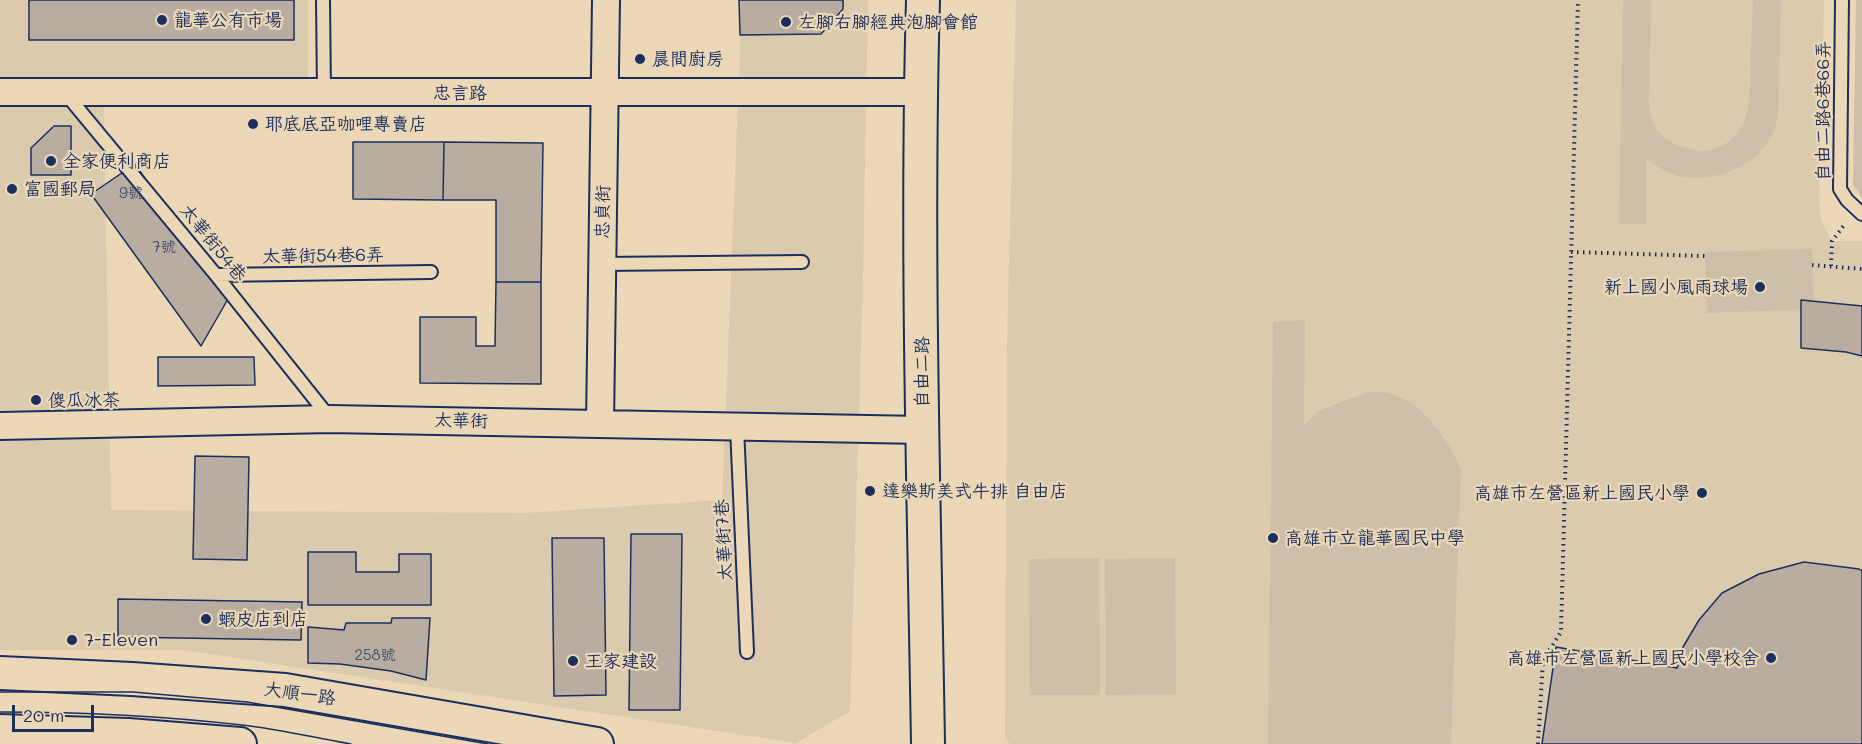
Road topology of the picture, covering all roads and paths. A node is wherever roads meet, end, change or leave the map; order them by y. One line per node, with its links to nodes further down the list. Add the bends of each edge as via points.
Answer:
1 (323, 0): 9 (lane)
2 (606, 0): 10 (street, 忠貞街)
3 (923, 0): 7 (street, 自由二路)
4 (1578, 0): 12 (path)
5 (1842, 0): 11 (lane, 自由二路6巷66弄, via 1840,189)
6 (0, 92): 8 (street, 忠言路)
7 (921, 92): 10 (street, 忠言路); 25 (street, 自由二路)
8 (65, 93): 9 (street, 忠言路); 20 (lane, 太華街54巷)
9 (324, 93): 10 (street, 忠言路)
10 (605, 93): 15 (street, 忠貞街)
11 (1859, 212): 17 (path, via 1832,241)
12 (1571, 252): 13 (path); 32 (path, via 1561,632 1543,660)
13 (1705, 256)
14 (802, 262): 15 (lane)
15 (602, 264): 22 (street, 忠貞街)
16 (1812, 265): 17 (path)
17 (1831, 266): 18 (path)
18 (1862, 269)
19 (431, 272): 20 (lane, 太華街54巷6弄)
20 (216, 275): 21 (lane, 太華街54巷)
21 (330, 419): 22 (street, 太華街); 23 (street, 太華街)
22 (600, 424): 24 (street, 太華街)
23 (0, 426)
24 (737, 426): 25 (street, 太華街); 26 (lane, 太華街7巷)
25 (922, 430): 31 (street, 自由二路)
26 (747, 652)
27 (0, 673): 30 (street, 大順一路, via 285,690)
28 (0, 731): 29 (street)
29 (240, 744)
30 (597, 744)
31 (928, 744)
32 (1538, 744)

